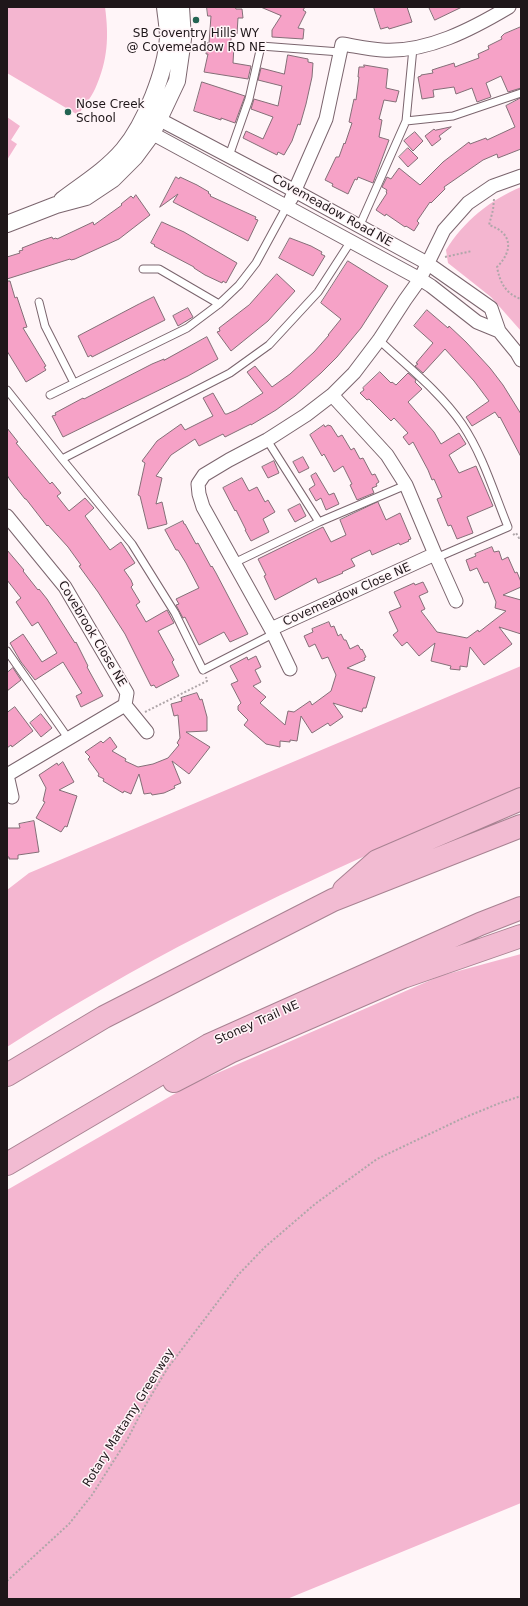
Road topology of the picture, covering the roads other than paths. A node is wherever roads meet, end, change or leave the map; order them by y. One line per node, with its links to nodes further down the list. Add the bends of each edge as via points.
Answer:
1 (165, 7): 7 (street, via 168,37 161,76)
2 (181, 7): 8 (street, via 183,39 177,81)
3 (509, 7): 4 (street, via 455,35)
4 (414, 48): 5 (street, via 383,50 342,44); 9 (lane)
5 (340, 52): 11 (lane, via 261,46 249,99); 13 (street, via 326,119)
6 (521, 93): 9 (lane, via 453,116)
7 (146, 112): 8 (street, Covemeadow Road NE); 10 (street)
8 (160, 120): 10 (street); 11 (street, Covemeadow Road NE)
9 (406, 122): 16 (lane)
10 (145, 130): 14 (street, Covemeadow Road NE); 15 (street, via 135,157 113,179 86,197 56,205)
11 (229, 156): 13 (street, Covemeadow Road NE)
12 (521, 176): 18 (street, Covemeadow Close NE, via 493,186 468,203 444,230)
13 (296, 191): 14 (street); 16 (street, Covemeadow Road NE)
14 (287, 206): 17 (street, Covemeadow Road NE); 22 (lane, via 256,263 239,285)
15 (7, 224)
16 (359, 227): 18 (street, Covemeadow Road NE)
17 (350, 241): 20 (street, Covemeadow Road NE); 31 (lane, via 318,292 269,345 230,373)
18 (428, 263): 20 (street, Covemeadow Close NE); 23 (street, Covemeadow Road NE, via 491,308)
19 (143, 269): 22 (lane, via 159,269)
20 (420, 279): 23 (street, Covemeadow Road NE, via 477,322); 24 (street, Covemeadow Close NE)
21 (39, 302): 26 (lane, via 45,326)
22 (219, 304): 26 (lane, via 187,328)
23 (499, 331): 25 (street, Covemeadow Road NE)
24 (379, 340): 29 (street, Covemeadow Close NE, via 354,373); 35 (lane, via 441,398 463,425 480,457 508,527)
25 (520, 355)
26 (74, 383): 28 (lane)
27 (7, 390): 31 (lane)
28 (50, 395)
29 (332, 395): 30 (street, Covemeadow Close NE); 32 (street, via 387,454)
30 (267, 440): 34 (lane); 36 (street, Covemeadow Close NE, via 204,475 198,484 203,507)
31 (62, 460): 38 (lane, via 132,544 175,613 204,670)
32 (406, 485): 34 (lane); 35 (street)
33 (7, 516): 41 (street, Covebrook Close NE, via 65,587 127,693)
34 (319, 522): 36 (lane)
35 (436, 556): 37 (street); 38 (street, Covemeadow Close NE)
36 (234, 563): 38 (street, Covemeadow Close NE)
37 (456, 601)
38 (272, 632): 40 (street)
39 (7, 651): 43 (lane)
40 (290, 668)
41 (125, 705): 42 (street); 43 (street, Covebrook Close NE)
42 (147, 732)
43 (68, 738): 44 (street, Covebrook Close NE)
44 (7, 775): 45 (street)
45 (12, 797)
46 (521, 799): 48 (highway, via 377,861)
47 (521, 826): 48 (highway)
48 (333, 900): 51 (highway, via 104,1016)
49 (521, 908): 52 (highway, Stoney Trail NE, via 209,1045)
50 (521, 936): 53 (highway, via 403,978 230,1052)
51 (7, 1075)
52 (7, 1164)
53 (7, 1169)

